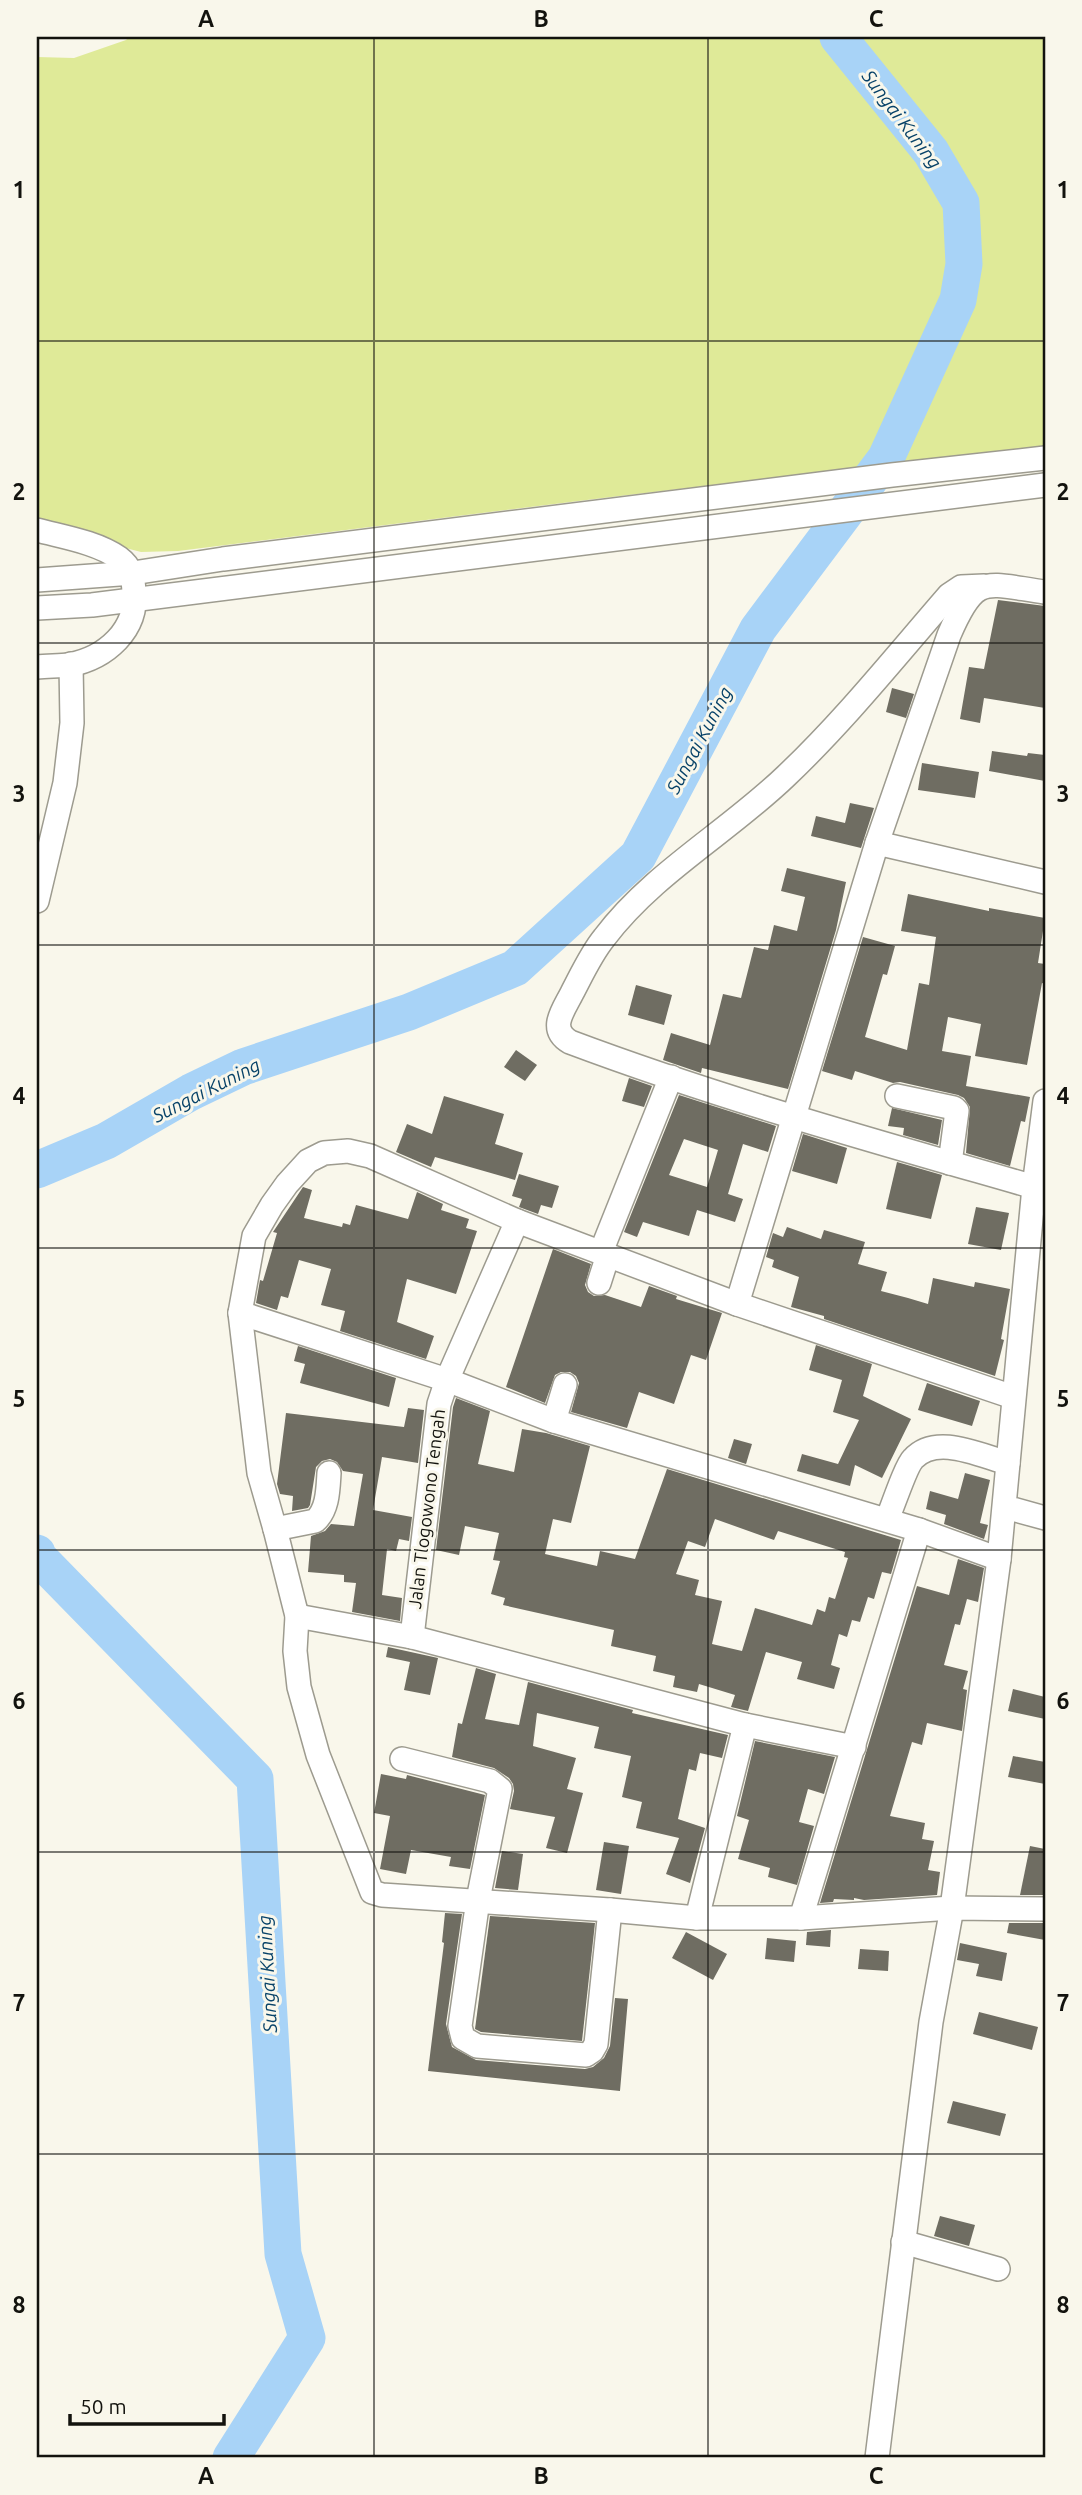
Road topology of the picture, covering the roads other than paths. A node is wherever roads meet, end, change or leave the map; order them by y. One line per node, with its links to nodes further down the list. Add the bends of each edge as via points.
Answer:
1 (1045, 457): 4 (street)
2 (1045, 485): 8 (street)
3 (37, 530): 4 (street, via 96,546 120,559)
4 (132, 573): 5 (street); 8 (street)
5 (37, 580)
6 (984, 586): 7 (street); 12 (street, via 960,609 949,635); 15 (street, via 961,587 949,595 785,778 658,882 594,952 558,1022 560,1035)
7 (1045, 592)
8 (135, 598): 9 (street); 10 (street, via 131,618 116,642 100,654)
9 (37, 608)
10 (71, 664): 11 (street); 14 (street, via 72,723 65,783)
11 (37, 667)
12 (877, 843): 13 (street); 18 (street)
13 (1045, 882)
14 (37, 901)
15 (671, 1077): 18 (street); 22 (street)
16 (897, 1096): 19 (street, via 957,1111)
17 (1045, 1101): 20 (street)
18 (796, 1117): 19 (street); 24 (street)
19 (950, 1163): 20 (street)
20 (1034, 1187): 28 (street)
21 (517, 1221): 22 (street); 25 (street, via 370,1156 348,1151 324,1153 308,1161 287,1184 254,1236); 26 (street, Jalan Tlogowono Tengah)
22 (604, 1254): 23 (street); 24 (street)
23 (600, 1283)
24 (737, 1304): 28 (street)
25 (240, 1312): 26 (street); 35 (street, via 259,1473)
26 (447, 1380): 29 (street); 39 (street, Jalan Tlogowono Tengah, via 435,1425)
27 (565, 1385): 29 (street)
28 (1013, 1397): 30 (street)
29 (554, 1421): 34 (street)
30 (1008, 1463): 32 (street); 34 (street, via 949,1447 930,1447 912,1459)
31 (329, 1473): 35 (street, via 319,1518)
32 (1005, 1507): 33 (street); 37 (street)
33 (1045, 1518)
34 (887, 1520): 36 (street)
35 (275, 1529): 38 (street)
36 (919, 1530): 37 (street); 41 (street)
37 (999, 1559): 44 (street)
38 (297, 1616): 39 (street); 43 (street, via 299,1687 318,1755 372,1892)
39 (412, 1637): 40 (street)
40 (745, 1725): 41 (street); 48 (street)
41 (854, 1747): 47 (street)
42 (402, 1759): 43 (street, via 490,1781 500,1789)
43 (478, 1900): 46 (street); 46 (street, via 460,2026 463,2038 477,2046 586,2055 596,2044)
44 (952, 1908): 45 (street); 47 (street); 49 (street, via 931,2022)
45 (1045, 1909)
46 (610, 1910): 48 (street)
47 (801, 1918): 48 (street)
48 (697, 1919)
49 (903, 2242): 50 (street); 51 (street)
50 (998, 2269)
51 (877, 2458)

